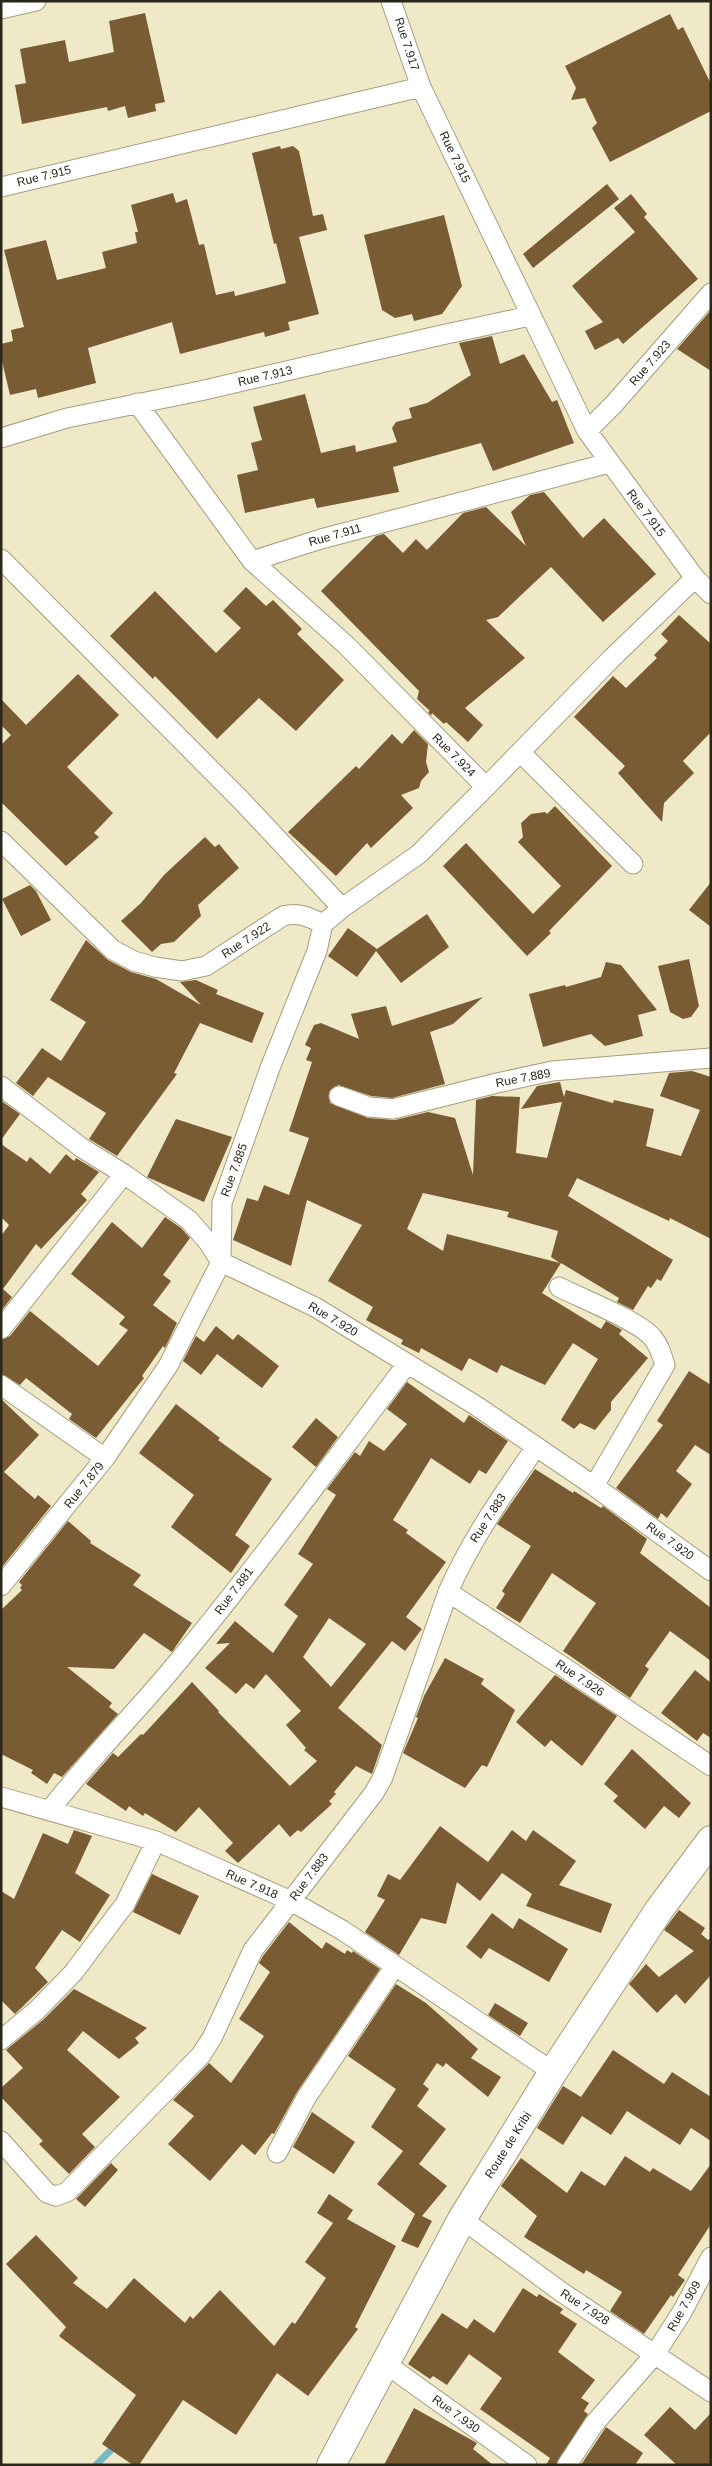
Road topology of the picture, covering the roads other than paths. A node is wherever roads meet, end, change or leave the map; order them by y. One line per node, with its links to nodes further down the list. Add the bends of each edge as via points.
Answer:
1 (36, 1): 3 (street)
2 (391, 1): 4 (street, Rue 7.917)
3 (1, 9)
4 (421, 86): 5 (street, Rue 7.915); 7 (street, Rue 7.915)
5 (1, 187)
6 (711, 293): 9 (street, Rue 7.923)
7 (530, 316): 8 (street, Rue 7.913, via 200,392); 9 (street, Rue 7.915)
8 (137, 403): 10 (street, Rue 7.913, via 67,418); 13 (street)
9 (587, 431): 11 (street, Rue 7.915)
10 (1, 438)
11 (609, 463): 13 (street, Rue 7.911, via 320,539); 14 (street, Rue 7.915)
12 (1, 559): 20 (street, via 240,799)
13 (252, 562): 17 (street, Rue 7.924, via 346,645)
14 (695, 578): 15 (street, Rue 7.915); 16 (street, Rue 7.924)
15 (711, 594)
16 (520, 752): 17 (street, Rue 7.924); 19 (street)
17 (486, 787): 20 (street, via 419,854)
18 (1, 841): 21 (street, Rue 7.922, via 113,950 155,967 182,971 206,966 283,916 293,913)
19 (633, 864)
20 (342, 908): 21 (street)
21 (323, 924): 26 (street, Rue 7.885, via 317,951 270,1068 222,1203)
22 (711, 1058): 24 (street, Rue 7.889, via 552,1071 393,1109 369,1107)
23 (1, 1086): 25 (street, via 82,1148)
24 (339, 1096)
25 (124, 1174): 26 (street, via 189,1220); 28 (street)
26 (221, 1262): 29 (street, Rue 7.920, via 315,1307); 32 (street, Rue 7.885, via 168,1366)
27 (559, 1288): 33 (street, via 634,1324 651,1336 665,1365)
28 (1, 1329)
29 (407, 1364): 31 (street, Rue 7.920); 39 (street, Rue 7.881, via 210,1622)
30 (1, 1385): 32 (street, Rue 7.879)
31 (536, 1447): 33 (street, Rue 7.920); 36 (street, Rue 7.883, via 472,1542)
32 (105, 1458): 35 (street, Rue 7.879)
33 (594, 1486): 34 (street, Rue 7.920)
34 (711, 1571)
35 (1, 1586)
36 (448, 1592): 37 (street, Rue 7.926); 42 (street, Rue 7.883, via 383,1777)
37 (711, 1766)
38 (1, 1797): 39 (street, Rue 7.918)
39 (50, 1810): 41 (street, Rue 7.918)
40 (711, 1840): 45 (main road, Route de Kribi, via 659,1910)
41 (156, 1841): 42 (street, Rue 7.918); 44 (street, via 125,1904 73,1973 37,2010)
42 (291, 1901): 43 (street, Rue 7.918); 46 (street, Rue 7.883, via 253,1950 212,2038 200,2055 66,2192 56,2196 47,2193)
43 (395, 1966): 45 (street, Rue 7.918); 47 (street, via 306,2098)
44 (1, 2040)
45 (553, 2072): 48 (main road, Route de Kribi)
46 (1, 2141)
47 (278, 2153)
48 (462, 2219): 50 (street, Rue 7.928, via 560,2292); 51 (main road, Route de Kribi)
49 (711, 2257): 50 (street, Rue 7.909)
50 (655, 2354): 52 (street, Rue 7.928); 55 (street, Rue 7.909, via 594,2424)
51 (386, 2364): 53 (main road, Route de Kribi); 54 (street, Rue 7.930)
52 (711, 2392)
53 (331, 2465)
54 (527, 2465)
55 (567, 2465)

